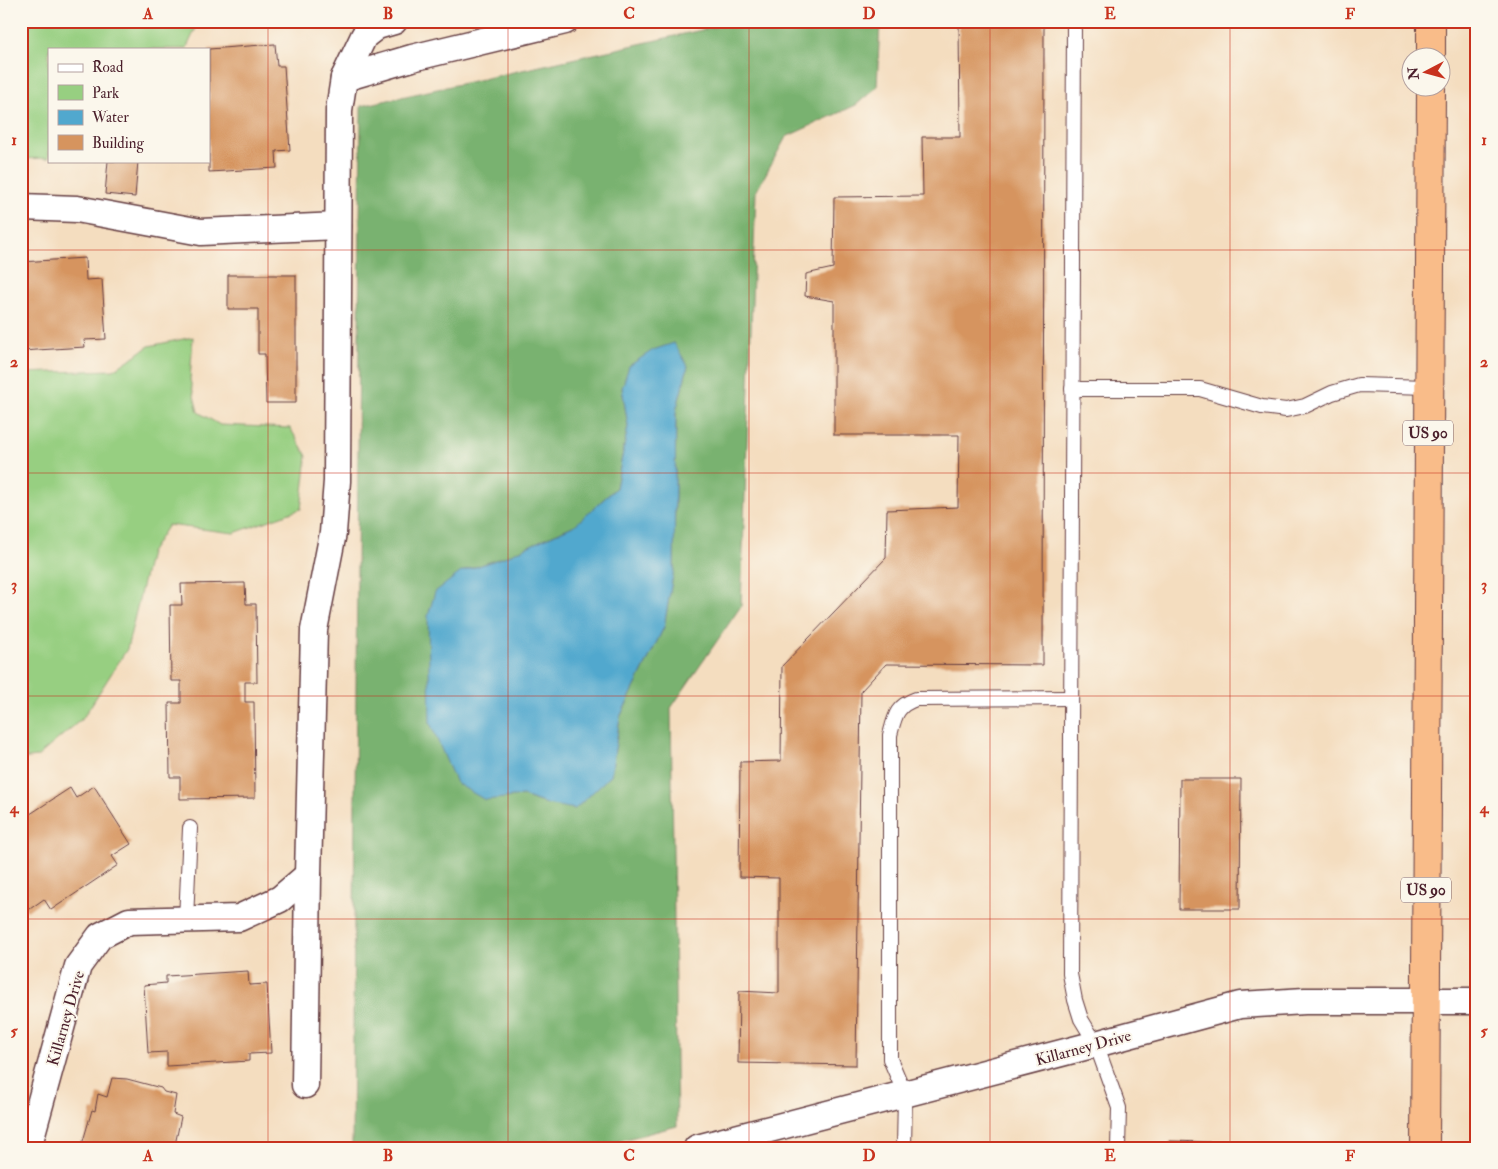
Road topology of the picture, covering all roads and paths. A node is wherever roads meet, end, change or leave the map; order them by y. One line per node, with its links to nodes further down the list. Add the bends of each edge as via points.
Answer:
1 (394, 21): 6 (street, via 377,26 364,36)
2 (565, 21): 6 (street)
3 (1074, 21): 11 (lane)
4 (1431, 21): 5 (highway)
5 (1431, 48)
6 (344, 78): 9 (street, via 339,110)
7 (1431, 98): 10 (highway, US 90)
8 (21, 207): 9 (street, via 77,209 201,232)
9 (338, 226): 14 (street, via 337,481 333,533 314,630)
10 (1428, 387): 11 (lane, via 1359,386 1286,410 1200,389); 17 (highway, US 90)
11 (1072, 389): 12 (lane)
12 (1071, 698): 18 (lane, via 1070,974 1081,1019); 20 (lane, via 916,699 904,703 894,717 890,735 890,1059)
13 (190, 828): 15 (lane)
14 (308, 875): 15 (street, Killarney Drive, via 280,899 239,918); 19 (street)
15 (186, 920): 21 (street, Killarney Drive, via 129,921 100,936 78,966)
16 (1477, 1000): 17 (street, Killarney Drive)
17 (1426, 1001): 18 (street, Killarney Drive, via 1306,1001 1240,1005); 25 (highway, US 90)
18 (1096, 1044): 20 (street, Killarney Drive); 24 (lane, via 1119,1108)
19 (305, 1085)
20 (905, 1094): 22 (street, Killarney Drive); 23 (lane)
21 (28, 1148)
22 (697, 1148)
23 (904, 1148)
24 (1118, 1148)
25 (1425, 1148)

